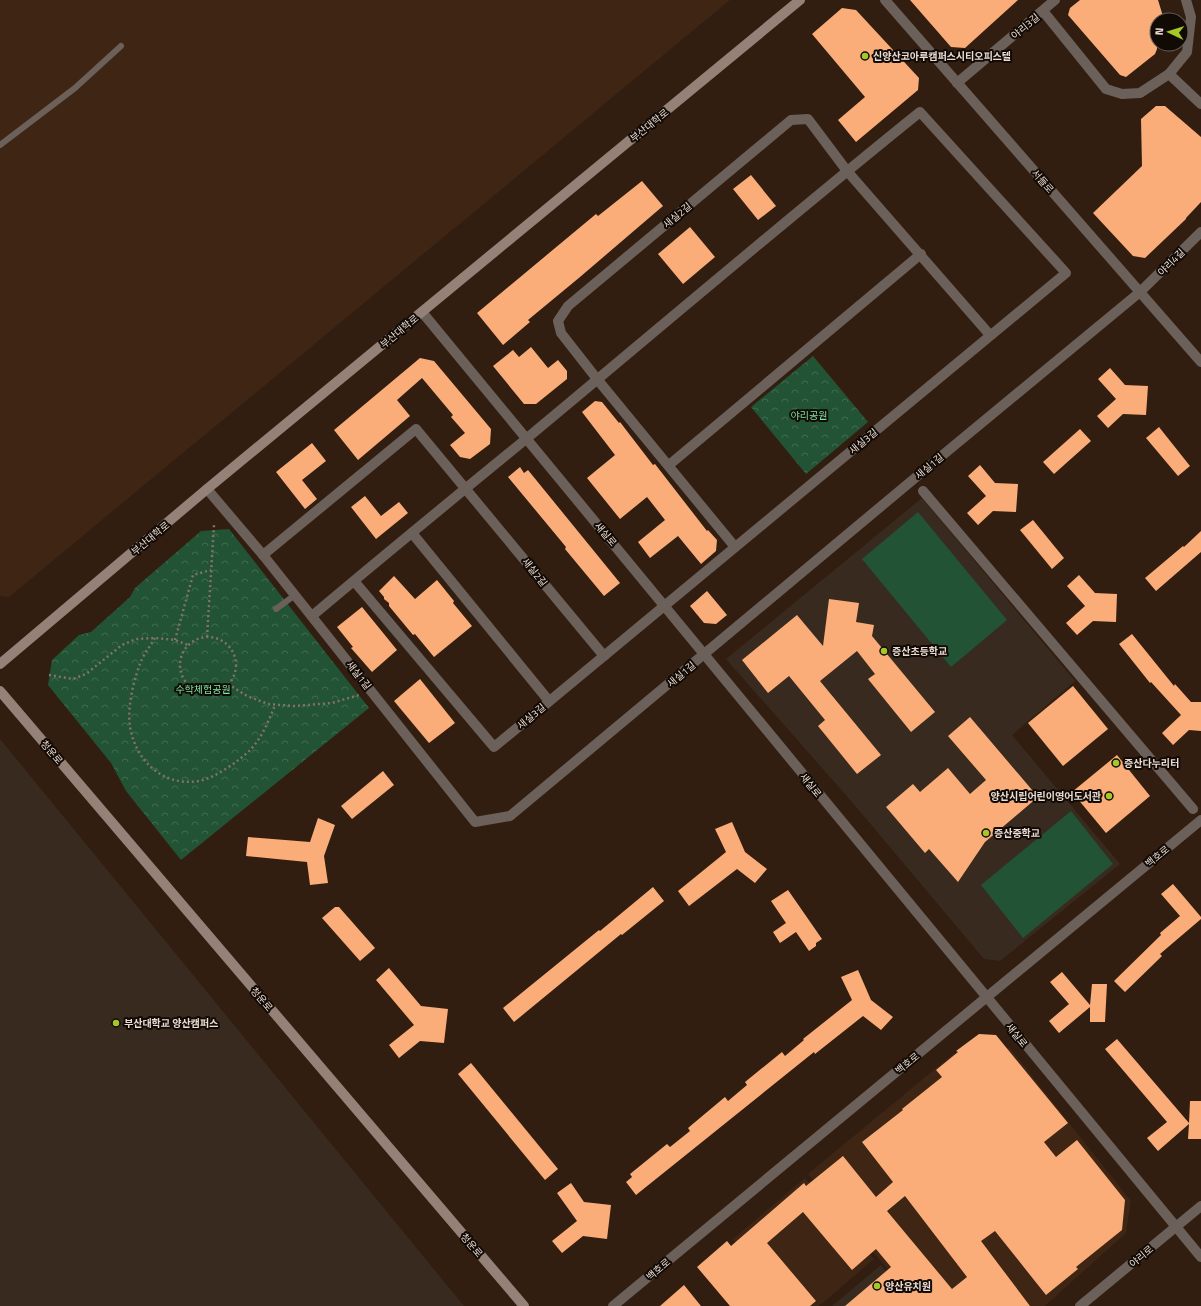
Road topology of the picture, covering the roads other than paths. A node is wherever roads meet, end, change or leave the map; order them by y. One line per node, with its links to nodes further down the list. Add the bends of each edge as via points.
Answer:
1 (800, 0): 15 (street, 부산대학로)
2 (885, 0): 8 (street, 서들로)
3 (1055, 0): 5 (street, 야리3길)
4 (1186, 0): 7 (street, via 1191,17 1187,52)
5 (1043, 11): 7 (street, via 1106,89 1122,94 1140,93); 8 (street, 야리3길)
6 (121, 46): 10 (lane, via 75,88)
7 (1169, 74): 9 (street)
8 (958, 83): 14 (street, 서들로)
9 (1201, 104)
10 (0, 146)
11 (847, 171): 13 (street); 16 (street, 새실3길, via 920,112 1066,273); 18 (street); 18 (street, 새실2길, via 808,119 791,120 568,306 558,321 561,333)
12 (1201, 232): 14 (street, 야리4길)
13 (921, 254): 16 (street); 20 (street)
14 (1140, 292): 17 (street, 서들로); 32 (street, 새실1길)
15 (422, 312): 19 (street, 새실로); 22 (street, 부산대학로)
16 (990, 335): 25 (street, 새실3길)
17 (1201, 362)
18 (597, 379): 19 (street); 20 (street, 새실2길)
19 (526, 438): 21 (street); 29 (street, 새실로)
20 (669, 464): 25 (street)
21 (466, 488): 24 (street); 26 (street, via 416,430); 33 (street, 새실2길)
22 (207, 489): 26 (street, 새실1길); 34 (street, 부산대학로)
23 (923, 491): 37 (street)
24 (412, 533): 27 (street); 36 (street)
25 (735, 547): 29 (street, 새실3길)
26 (263, 555): 28 (street, 새실1길)
27 (354, 580): 31 (street); 36 (street, 새실3길, via 494,747)
28 (295, 595): 30 (lane); 31 (street, 새실1길)
29 (665, 606): 32 (street, 새실로); 33 (street, 새실3길)
30 (276, 609)
31 (312, 616): 32 (street, 새실1길, via 475,822 510,816)
32 (704, 654): 39 (street, 새실로)
33 (604, 656): 36 (street, 새실3길)
34 (0, 664)
35 (0, 691): 43 (street, 청운로)
36 (549, 701)
37 (1193, 809)
38 (1201, 820): 39 (street, 백호로)
39 (987, 998): 41 (street, 새실로); 44 (street, 백호로)
40 (1201, 1206): 41 (street, 야리로)
41 (1176, 1227): 42 (street, 새실로); 45 (street, 야리로)
42 (1201, 1258)
43 (524, 1306)
44 (613, 1306)
45 (1080, 1306)

